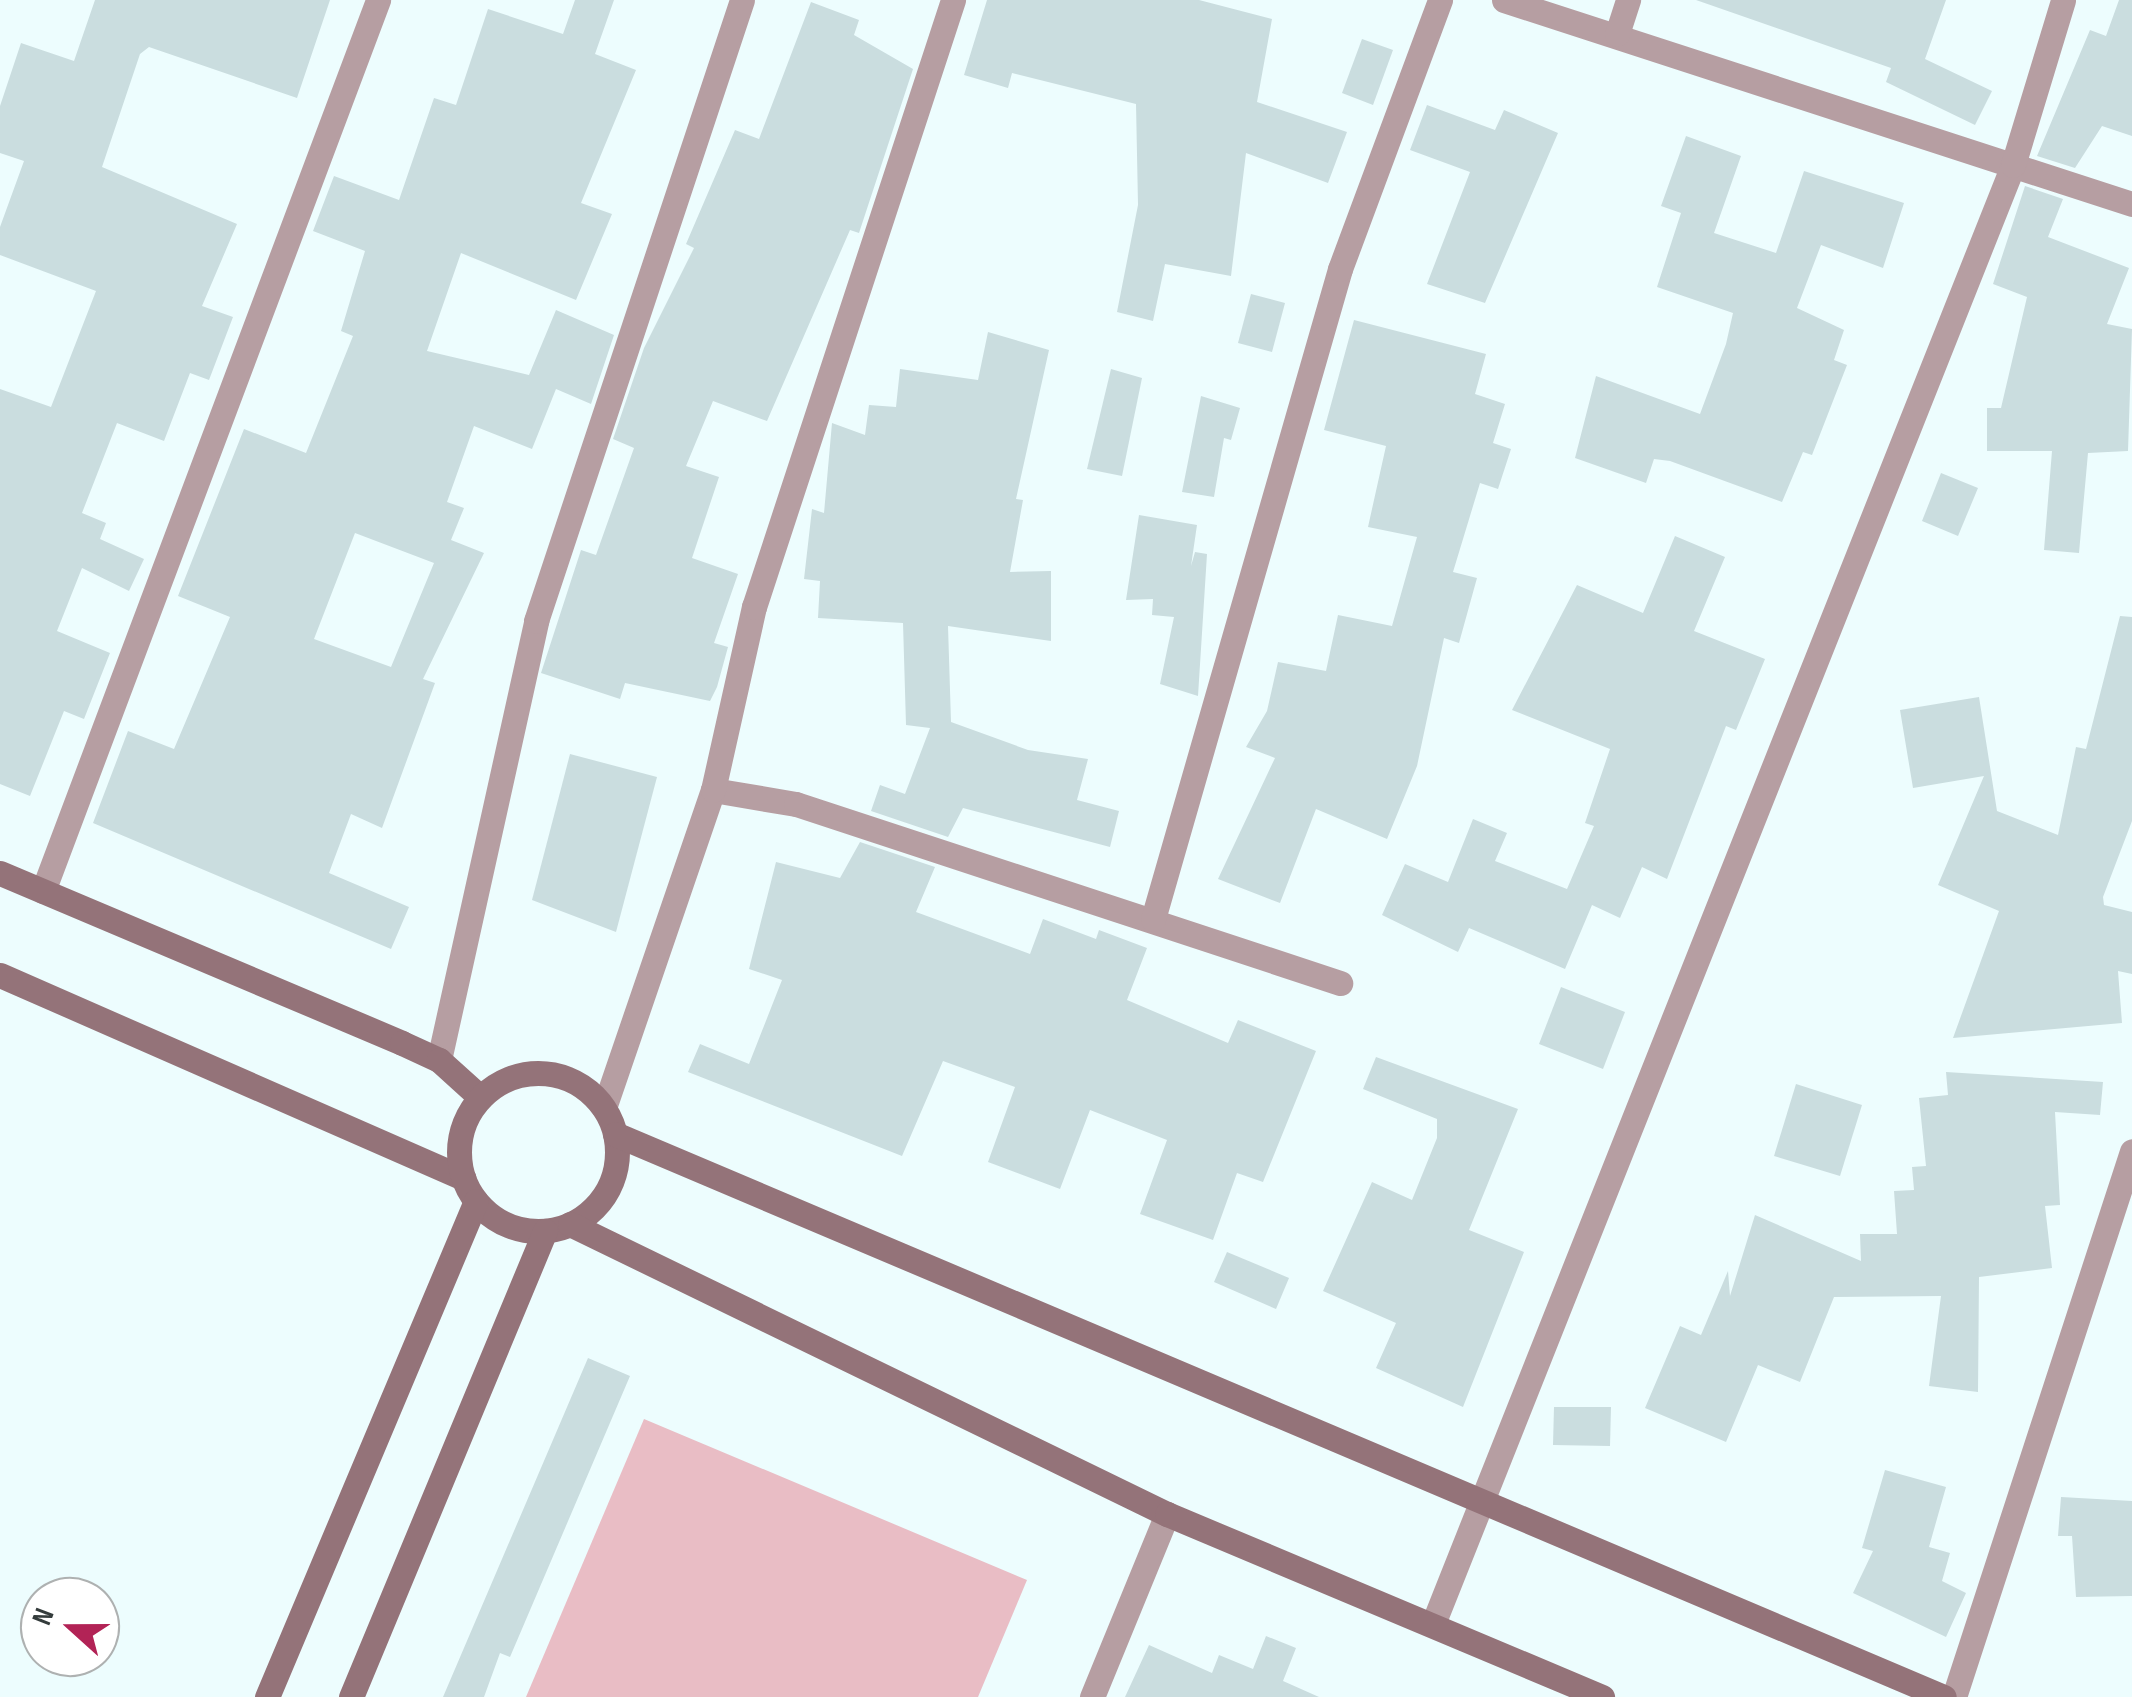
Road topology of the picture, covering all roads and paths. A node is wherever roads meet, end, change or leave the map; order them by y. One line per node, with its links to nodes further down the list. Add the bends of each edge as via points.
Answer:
1 (378, 0): 13 (street)
2 (742, 0): 17 (street, via 536,622)
3 (953, 0): 11 (street, via 754,607)
4 (1440, 0): 14 (street, via 1340,270)
5 (1504, 0): 8 (street)
6 (1628, 0): 8 (street)
7 (2063, 0): 9 (street)
8 (1617, 34): 9 (street)
9 (2012, 164): 10 (street); 24 (street)
10 (2132, 204)
11 (713, 790): 14 (street, via 796,804); 19 (street)
12 (0, 873): 13 (main road)
13 (43, 891): 17 (main road)
14 (1153, 919): 16 (street)
15 (0, 975): 22 (main road)
16 (1340, 983)
17 (440, 1060): 18 (main road)
18 (480, 1098): 19 (main road, via 521,1074 545,1073 568,1078); 22 (main road, via 458,1150)
19 (604, 1108): 20 (main road)
20 (615, 1134): 23 (main road, via 609,1187); 24 (main road)
21 (2132, 1151): 32 (street)
22 (469, 1190): 23 (main road, via 519,1230); 27 (main road)
23 (558, 1227): 25 (main road); 28 (main road)
24 (1482, 1501): 26 (street); 31 (main road)
25 (1167, 1514): 26 (main road); 29 (street)
26 (1434, 1624): 30 (main road)
27 (267, 1697)
28 (351, 1697)
29 (1092, 1697)
30 (1602, 1697)
31 (1944, 1697)
32 (1954, 1697)

